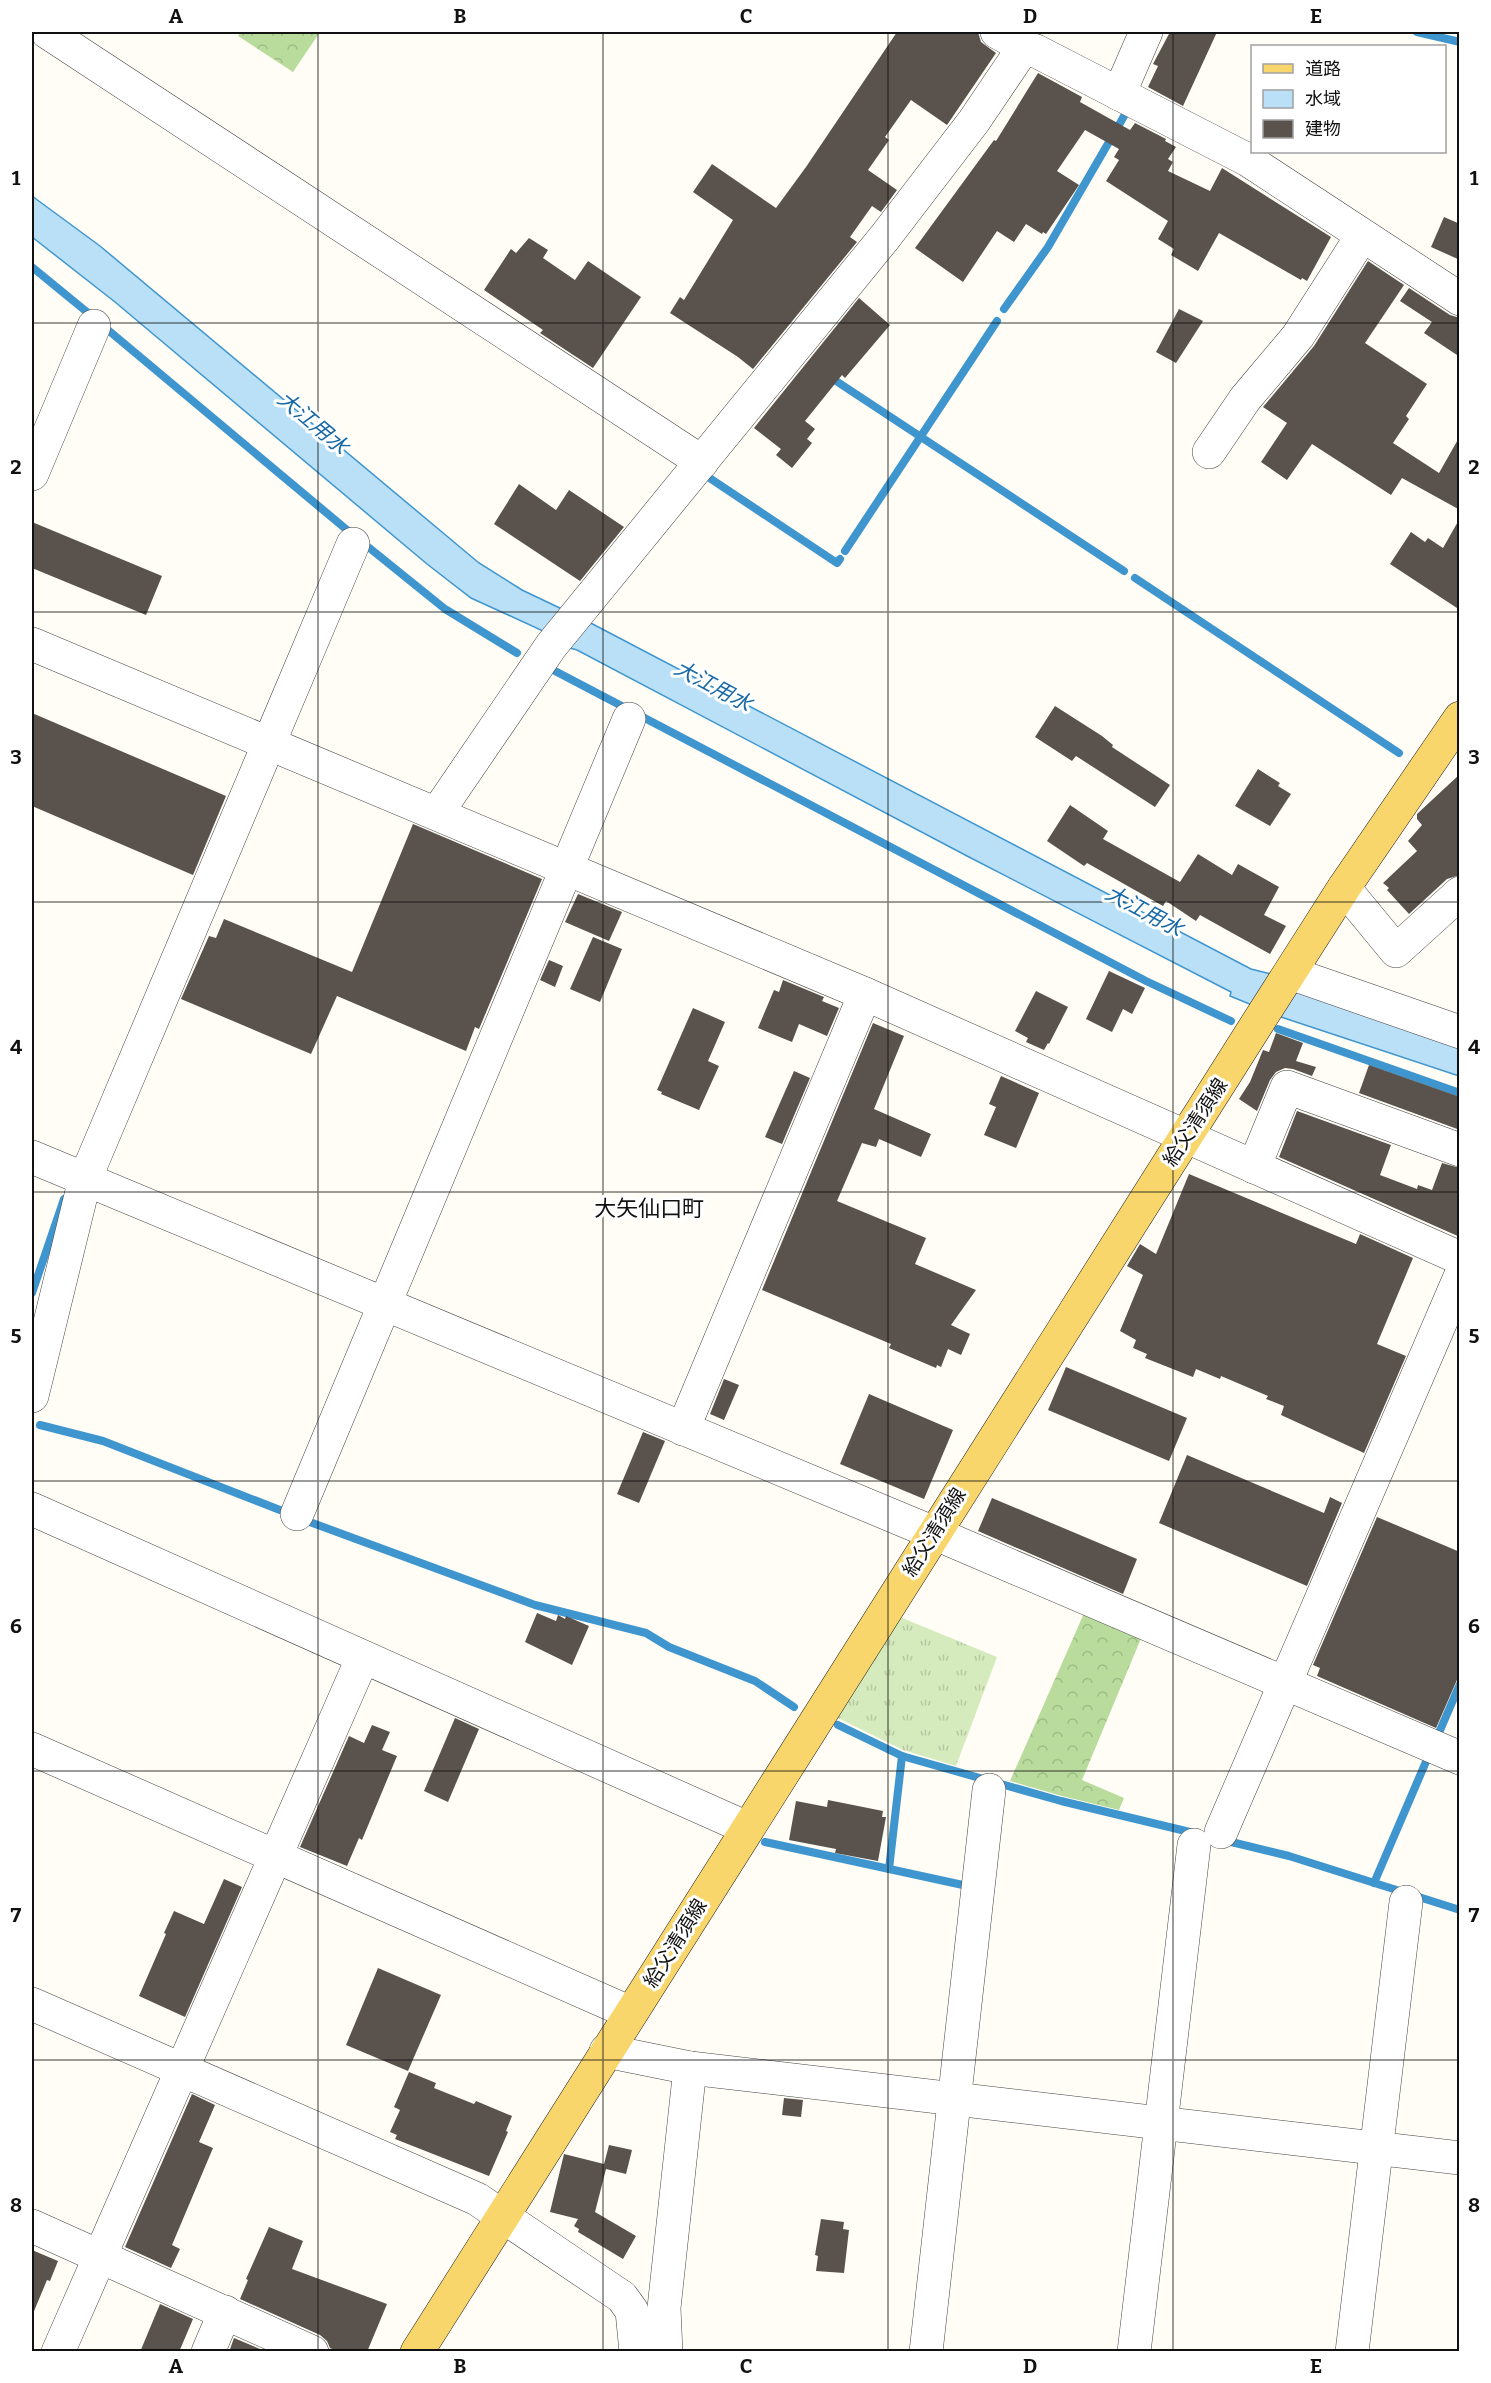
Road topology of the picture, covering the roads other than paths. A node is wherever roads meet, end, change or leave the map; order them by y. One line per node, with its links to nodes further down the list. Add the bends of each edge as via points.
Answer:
1 (47, 32): 9 (street)
2 (1146, 32): 4 (street)
3 (1010, 39): 4 (street); 9 (street, via 974,121)
4 (1119, 94): 5 (street, via 1248,160)
5 (1362, 236): 6 (street); 8 (street, via 1298,336 1245,399)
6 (1460, 299)
7 (94, 326): 10 (street)
8 (1209, 452)
9 (702, 462): 16 (street, via 551,646)
10 (32, 474)
11 (353, 544): 15 (street)
12 (32, 644): 15 (street)
13 (1460, 718): 18 (main road, 給父清須線)
14 (630, 719): 17 (street)
15 (269, 743): 16 (street); 27 (street)
16 (437, 813): 17 (street)
17 (567, 869): 21 (street); 30 (street)
18 (1344, 888): 19 (street, via 1396,951); 20 (main road, 給父清須線)
19 (1460, 893)
20 (1289, 974): 22 (street); 23 (main road, 給父清須線)
21 (865, 994): 23 (street); 32 (street)
22 (1460, 1032)
23 (1185, 1137): 26 (street); 35 (main road, 給父清須線)
24 (1460, 1150): 26 (street, via 1287,1087)
25 (32, 1157): 27 (street)
26 (1254, 1167): 28 (street)
27 (85, 1179): 30 (street); 31 (street)
28 (1460, 1258)
29 (1460, 1277): 37 (street)
30 (385, 1304): 32 (street); 34 (street)
31 (32, 1396)
32 (683, 1429): 35 (street)
33 (32, 1509): 36 (street)
34 (297, 1514)
35 (933, 1533): 37 (street); 41 (main road, 給父清須線)
36 (363, 1657): 41 (street); 42 (street)
37 (1285, 1683): 39 (street); 50 (street, via 1207,1838)
38 (32, 1749): 42 (street)
39 (1460, 1758)
40 (989, 1790): 49 (street)
41 (747, 1828): 45 (main road, 給父清須線)
42 (276, 1857): 45 (street); 47 (street)
43 (1406, 1902): 51 (street)
44 (32, 2004): 47 (street)
45 (631, 2013): 46 (main road, 給父清須線)
46 (606, 2051): 48 (street); 53 (main road, 給父清須線)
47 (185, 2063): 53 (street, via 477,2199); 55 (street)
48 (690, 2068): 49 (street); 62 (street, via 664,2308)
49 (954, 2099): 50 (street); 63 (street)
50 (1161, 2123): 51 (street); 64 (street)
51 (1377, 2149): 52 (street); 65 (street)
52 (1460, 2158)
53 (502, 2216): 60 (main road, 給父清須線); 61 (street, via 622,2297 632,2311)
54 (32, 2226): 55 (street)
55 (99, 2256): 56 (street); 57 (street)
56 (225, 2312): 58 (street); 59 (street)
57 (58, 2352)
58 (208, 2352)
59 (312, 2352)
60 (417, 2352)
61 (636, 2352)
62 (666, 2352)
63 (927, 2352)
64 (1134, 2352)
65 (1352, 2352)

